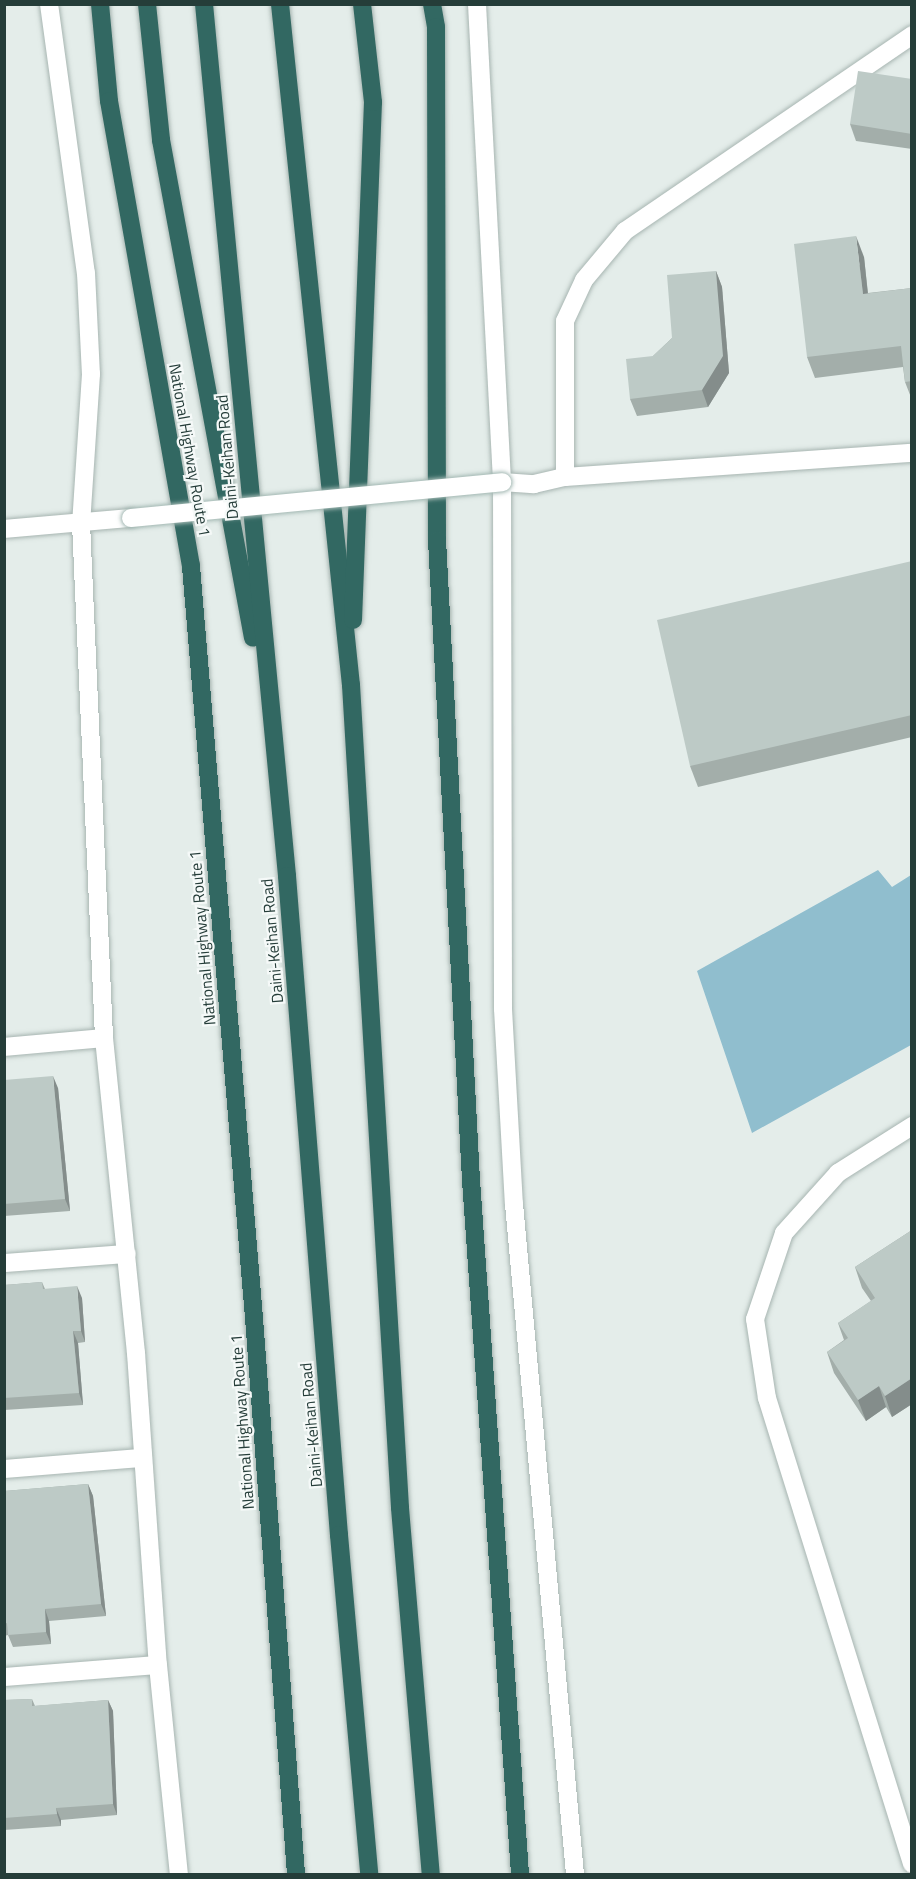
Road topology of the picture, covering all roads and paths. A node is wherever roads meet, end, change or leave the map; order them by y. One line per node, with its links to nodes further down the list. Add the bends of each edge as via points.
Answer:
1 (49, 4): 13 (street, via 86,273 91,374)
2 (100, 4): 28 (highway, National Highway Route 1, via 109,101 191,566)
3 (147, 4): 16 (highway, via 161,140)
4 (204, 4): 16 (highway, Daini-Keihan Road)
5 (280, 4): 15 (highway)
6 (362, 4): 15 (highway, via 373,102)
7 (432, 4): 31 (highway, via 436,39 437,540 471,1180)
8 (477, 4): 12 (street)
9 (912, 35): 11 (street, via 625,231 584,280 565,321)
10 (912, 453): 11 (street)
11 (565, 477): 12 (street, via 534,484)
12 (502, 482): 13 (street, bridge); 32 (street, via 505,1032 514,1204)
13 (81, 523): 14 (street); 17 (street)
14 (4, 529)
15 (351, 685): 30 (highway, via 400,1508)
16 (274, 752): 29 (highway, Daini-Keihan Road)
17 (104, 1038): 18 (street); 20 (street)
18 (4, 1047)
19 (912, 1126): 26 (street, via 838,1173 784,1233 755,1319 767,1398)
20 (127, 1254): 21 (street); 22 (street)
21 (4, 1263)
22 (141, 1458): 23 (street); 24 (street)
23 (4, 1469)
24 (158, 1665): 25 (street); 27 (street)
25 (4, 1677)
26 (912, 1864)
27 (175, 1874)
28 (296, 1875)
29 (369, 1875)
30 (431, 1875)
31 (520, 1875)
32 (575, 1875)

